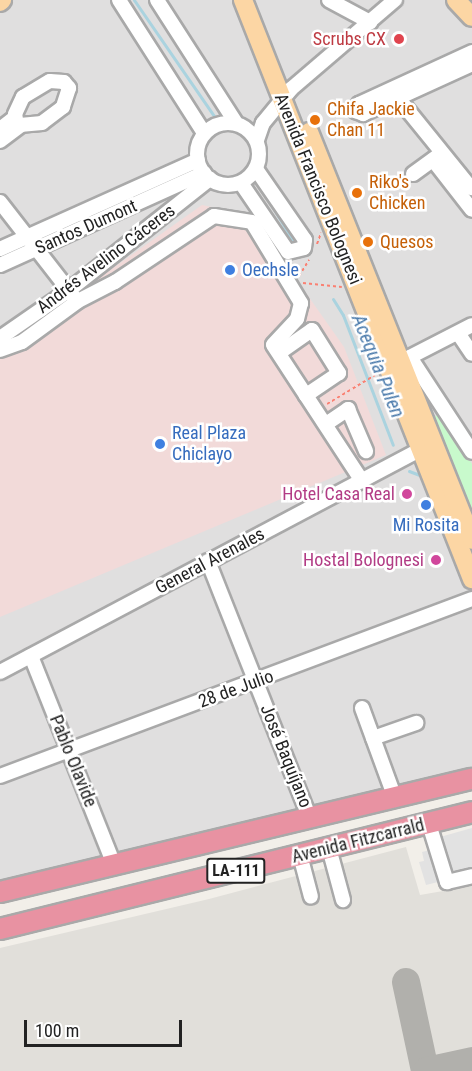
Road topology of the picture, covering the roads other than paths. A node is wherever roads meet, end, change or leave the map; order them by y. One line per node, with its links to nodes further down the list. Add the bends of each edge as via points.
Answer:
1 (119, 0): 16 (street)
2 (157, 0): 14 (street)
3 (243, 0): 12 (main road, Avenida Francisco Bolognesi)
4 (255, 0): 12 (main road, Avenida Francisco Bolognesi)
5 (329, 0): 9 (street)
6 (395, 0): 9 (street)
7 (456, 0): 8 (main road)
8 (472, 17)
9 (370, 22): 12 (street)
10 (472, 52): 13 (street, via 359,104 356,111 363,114)
11 (472, 64): 13 (street)
12 (286, 94): 14 (street); 17 (street, via 263,123); 39 (main road, Avenida Francisco Bolognesi); 39 (main road, Avenida Francisco Bolognesi, via 355,284)
13 (398, 98): 19 (street)
14 (242, 126): 16 (street, via 219,123); 17 (street)
15 (0, 129): 18 (street, via 17,122)
16 (204, 133): 21 (street)
17 (257, 140): 20 (street, via 260,160)
18 (0, 141)
19 (438, 156): 22 (street); 24 (street)
20 (256, 169): 23 (street); 23 (street, via 305,240 304,248 288,252)
21 (204, 171): 23 (street, via 225,185); 27 (street, Santos Dumont); 29 (street, Santos Dumont); 31 (street, Andrés Avelino Cáceres)
22 (413, 174)
23 (241, 183)
24 (468, 190): 26 (street)
25 (0, 202): 27 (street)
26 (472, 210)
27 (27, 238): 28 (street, Santos Dumont); 29 (street)
28 (0, 249)
29 (35, 250): 30 (street, Santos Dumont); 31 (street)
30 (0, 265)
31 (68, 291): 32 (street); 35 (street, Andrés Avelino Cáceres)
32 (78, 301): 36 (street, via 22,342); 37 (street, via 115,282 214,216 252,222 301,303 297,319 273,345)
33 (472, 325): 34 (street)
34 (458, 333): 38 (street); 39 (street)
35 (0, 338)
36 (0, 350)
37 (279, 353): 40 (street); 40 (street, via 312,330 339,372)
38 (472, 354)
39 (394, 365): 42 (main road, Avenida Francisco Bolognesi); 44 (street); 46 (main road, Avenida Francisco Bolognesi)
40 (306, 395): 41 (street)
41 (326, 424): 43 (street, via 348,409); 45 (street)
42 (420, 450): 45 (street, General Arenales); 48 (main road, Avenida Francisco Bolognesi)
43 (366, 451)
44 (472, 452)
45 (362, 481): 47 (street, General Arenales)
46 (472, 540)
47 (208, 561): 50 (street, General Arenales); 52 (street, José Baquíjano)
48 (472, 579)
49 (472, 599): 52 (street, 28 de Julio)
50 (31, 657): 51 (street, General Arenales); 56 (street, Pablo Olavide)
51 (0, 672)
52 (257, 682): 56 (street, 28 de Julio); 61 (street, José Baquíjano)
53 (362, 708): 55 (street)
54 (416, 723): 55 (street)
55 (373, 738): 59 (street)
56 (70, 750): 57 (street, 28 de Julio); 65 (street, Pablo Olavide)
57 (0, 776)
58 (472, 779): 59 (highway, Avenida Fitzcarrald / LA-111)
59 (395, 798): 61 (highway, Avenida Fitzcarrald / LA-111)
60 (472, 812): 62 (highway, Avenida Fitzcarrald / LA-111)
61 (310, 818): 65 (highway, Avenida Fitzcarrald / LA-111)
62 (429, 824): 63 (highway, Avenida Fitzcarrald / LA-111); 66 (street, via 447,882)
63 (329, 848): 64 (highway, Avenida Fitzcarrald / LA-111); 69 (street)
64 (300, 855): 68 (street); 70 (highway, Avenida Fitzcarrald / LA-111)
65 (114, 865): 67 (highway, Avenida Fitzcarrald / LA-111)
66 (466, 877)
67 (0, 892)
68 (311, 897)
69 (343, 900)
70 (0, 929)

